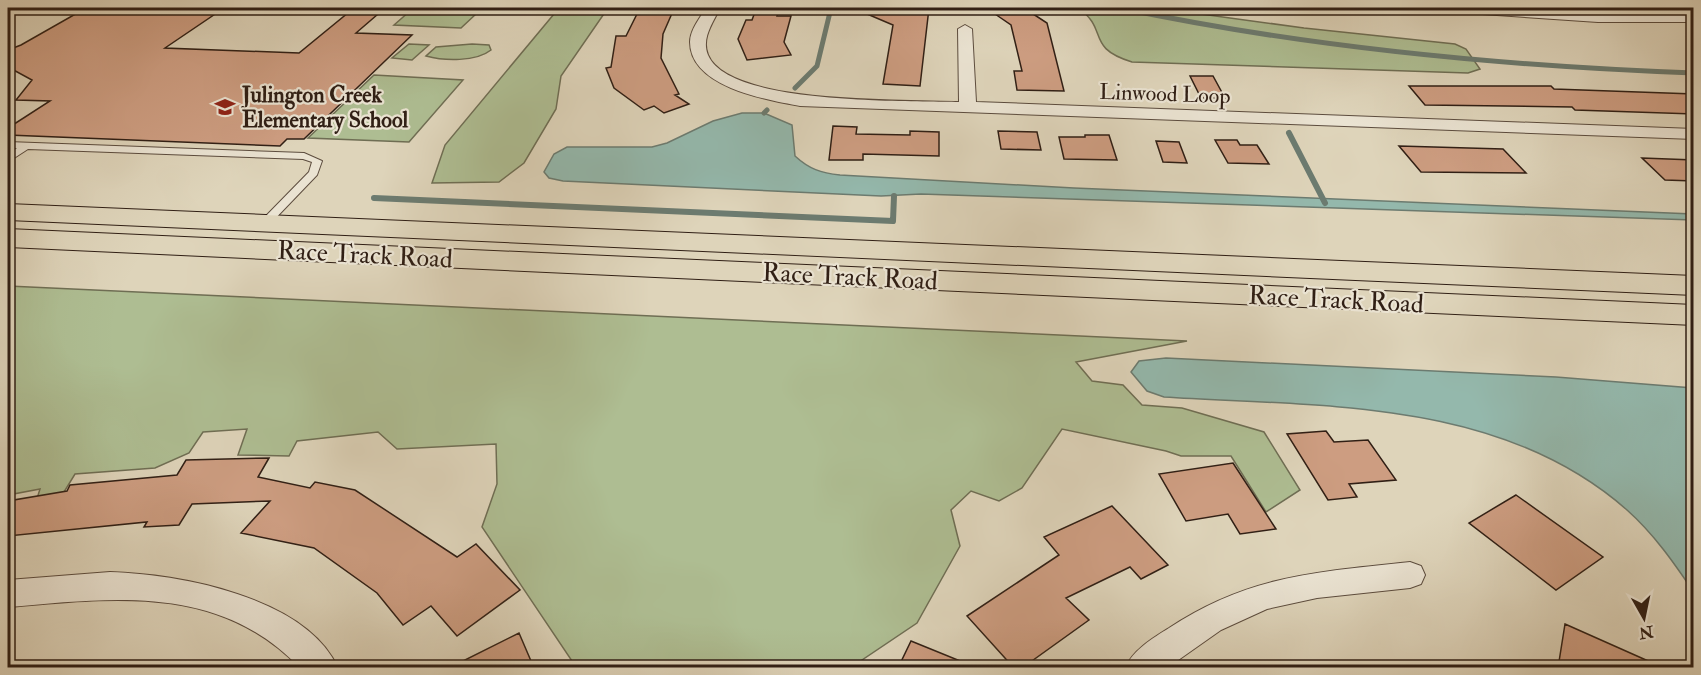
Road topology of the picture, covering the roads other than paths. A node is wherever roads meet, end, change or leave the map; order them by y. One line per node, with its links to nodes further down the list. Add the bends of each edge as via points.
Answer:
1 (713, 8): 5 (street, Linwood Loop, via 701,32 699,50 710,68 736,84 800,101)
2 (1453, 8): 3 (street, via 1598,18)
3 (1694, 18)
4 (965, 29): 5 (street)
5 (968, 108): 6 (street, Linwood Loop)
6 (1694, 134)
7 (8, 145): 8 (lane)
8 (26, 146): 9 (lane); 11 (lane, via 304,156 317,161 314,172)
9 (8, 159)
10 (8, 212): 11 (main road, Race Track Road)
11 (265, 223): 13 (main road); 14 (main road, Race Track Road)
12 (8, 238): 13 (main road, Race Track Road)
13 (195, 246): 15 (main road, Race Track Road)
14 (1694, 286)
15 (1694, 315)
16 (1410, 575): 19 (street, via 1287,590 1244,604 1203,623)
17 (8, 594): 18 (street, via 110,584 164,588 212,599 253,614 289,636)
18 (321, 668)
19 (1142, 668)

